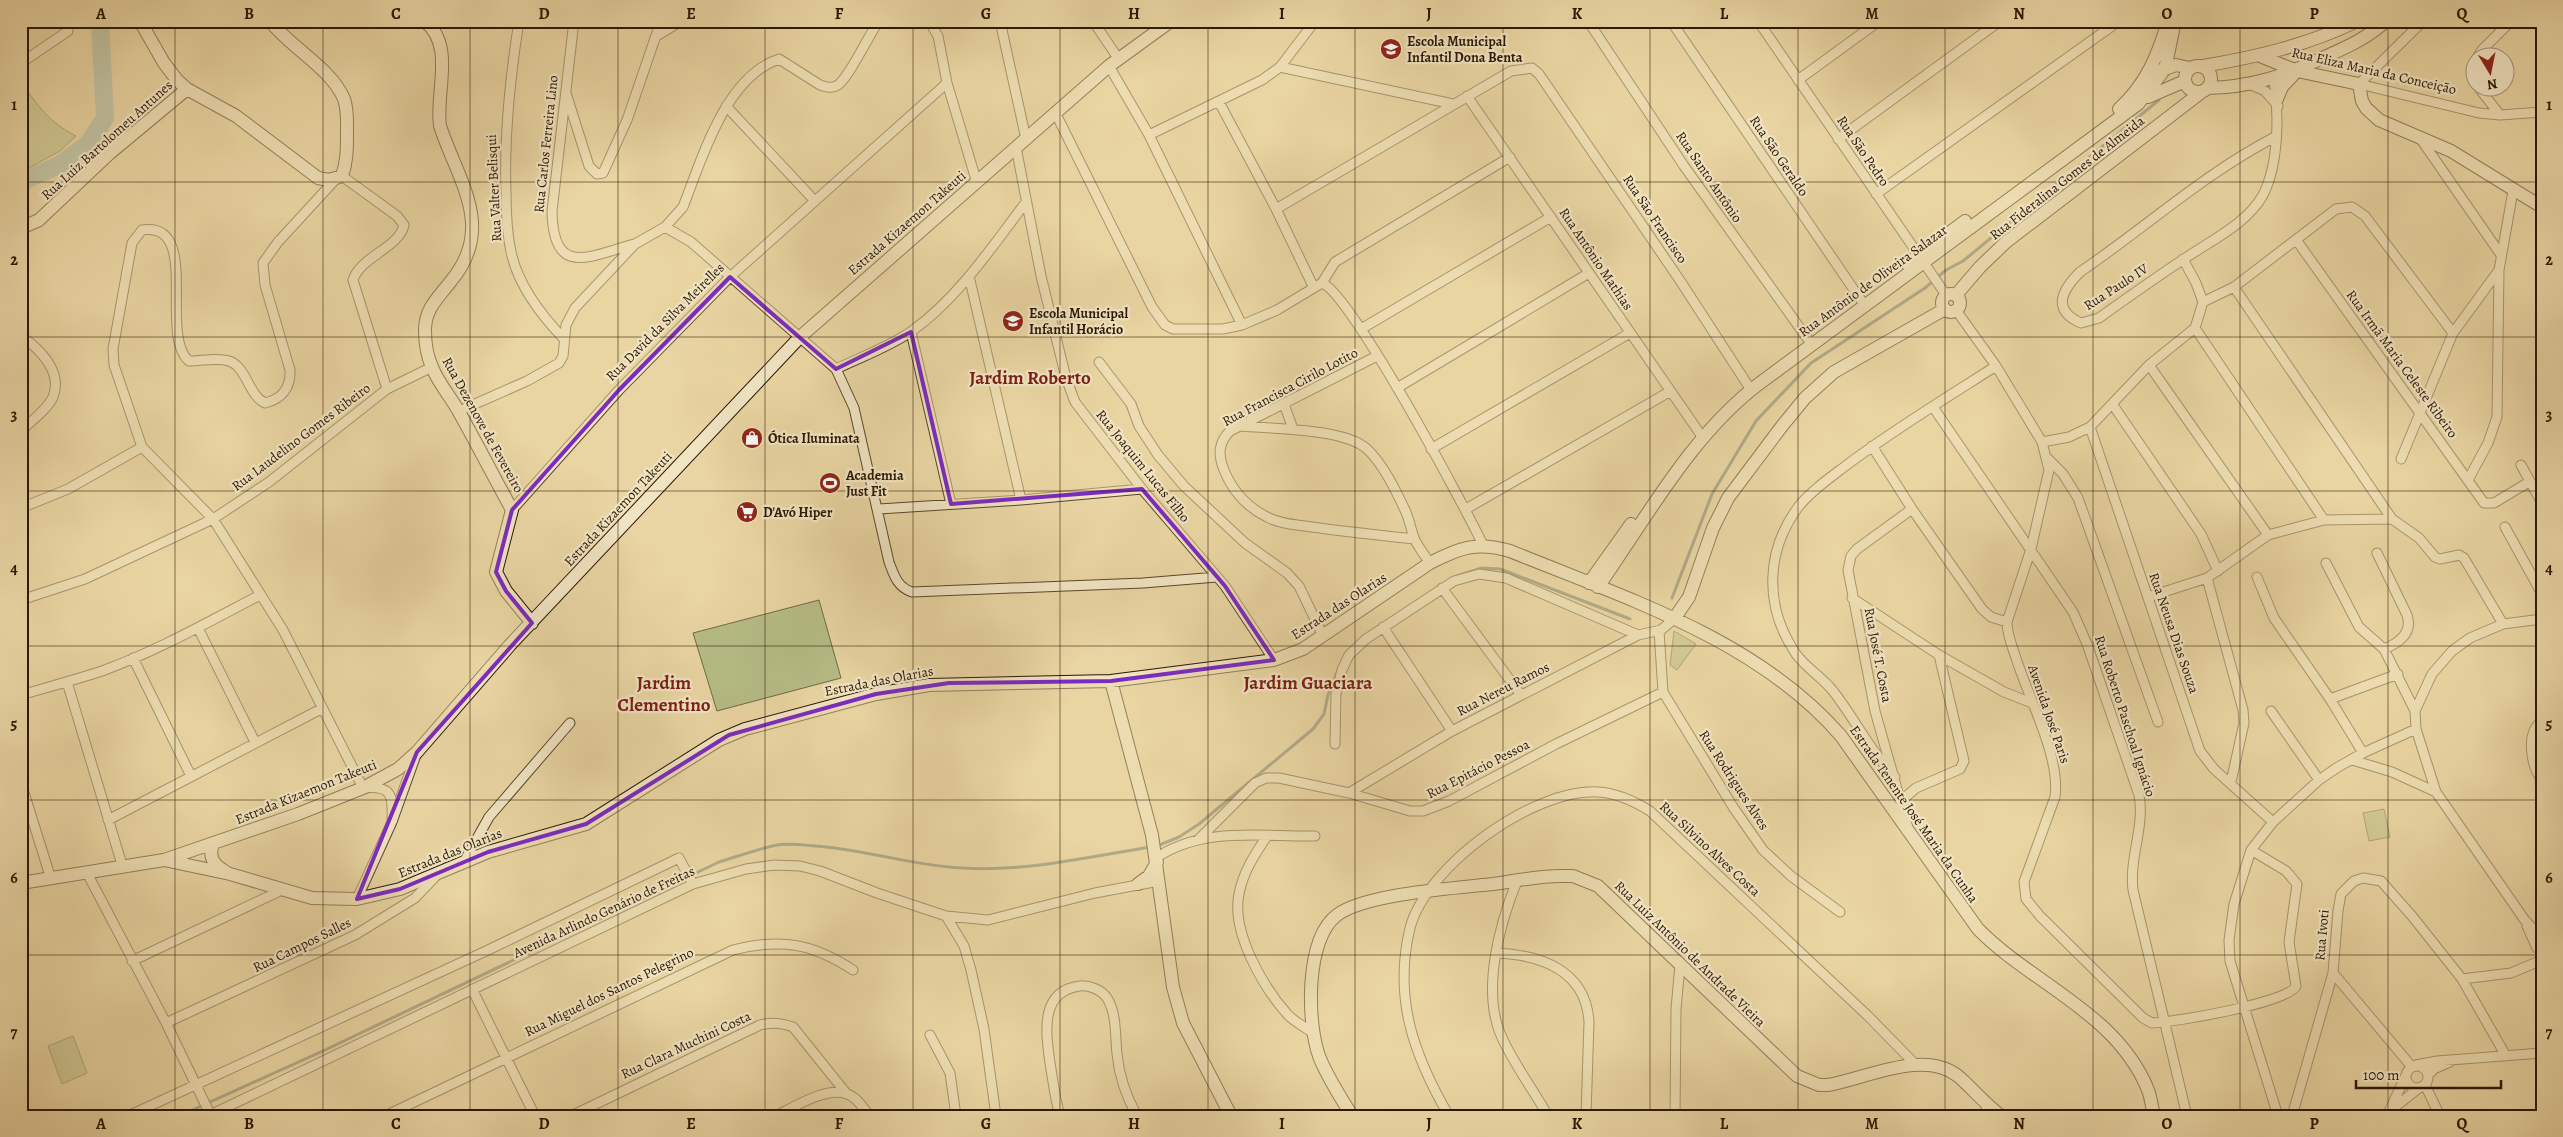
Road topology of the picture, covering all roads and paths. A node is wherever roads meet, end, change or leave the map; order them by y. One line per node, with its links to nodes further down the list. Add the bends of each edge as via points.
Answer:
1 (140, 21): 43 (street, via 164,63)
2 (270, 21): 62 (street, via 332,81 345,100 347,153)
3 (424, 21): 102 (street, Rua Dezenove de Fevereiro, via 436,32 439,40 442,62 440,126 471,206 474,230 462,267 436,297 428,312 425,328)
4 (518, 21): 96 (street, Rua Valter Belisqui, via 505,123 511,253 524,286 538,309)
5 (574, 21): 44 (street, Rua Carlos Ferreira Lino)
6 (680, 21): 27 (street)
7 (879, 21): 52 (street, via 844,77 834,87 820,85 779,59 753,75)
8 (929, 21): 40 (street, via 938,36)
9 (1000, 21): 60 (street, Rua Joaquim Lucas Filho)
10 (1093, 21): 31 (street)
11 (1171, 21): 31 (street, Estrada Kizaemon Takeuti)
12 (1315, 21): 33 (street)
13 (1588, 21): 97 (street, Rua Santo Antônio, via 1684,166)
14 (1671, 21): 86 (street, Rua São Geraldo)
15 (1758, 21): 38 (street, Rua São Pedro)
16 (1879, 21): 38 (street)
17 (2000, 21): 59 (street)
18 (2119, 21): 65 (street)
19 (2168, 21): 28 (street, Rua Antônio de Oliveira Salazar)
20 (2175, 21): 34 (street, Rua Antônio de Oliveira Salazar)
21 (2357, 21): 30 (street)
22 (2386, 21): 35 (street, via 2361,41)
23 (2423, 21): 42 (street)
24 (2511, 21): 29 (street)
25 (660, 22): 27 (street)
26 (68, 23): 32 (street, via 66,33)
27 (655, 37): 44 (street, via 606,170 597,174 589,166)
28 (2161, 44): 34 (street); 39 (street, Rua Antônio de Oliveira Salazar)
29 (2484, 48)
30 (2260, 56): 35 (street, Rua Eliza Maria da Conceição); 36 (street)
31 (1113, 62): 54 (street, Estrada Kizaemon Takeuti); 56 (street)
32 (21, 63)
33 (1280, 67): 48 (street); 50 (street)
34 (2165, 69): 36 (street, via 2176,65); 39 (street); 51 (street, Rua Antônio de Oliveira Salazar)
35 (2296, 71): 37 (street); 42 (street, Rua Eliza Maria da Conceição); 49 (street, via 2282,87)
36 (2191, 74): 45 (street, via 2192,90); 45 (street, via 2211,74 2211,82); 51 (street)
37 (2274, 79): 41 (street); 49 (street, Rua Paulo IV)
38 (1798, 80): 59 (street, Rua São Pedro)
39 (2145, 80): 77 (street, Rua Antônio de Oliveira Salazar, via 2119,109)
40 (947, 84): 63 (street); 66 (street, Rua David da Silva Meirelles)
41 (2249, 84): 45 (street); 49 (street)
42 (2359, 84): 55 (street, Rua Eliza Maria da Conceição, via 2478,113); 58 (street, via 2362,101 2372,114)
43 (187, 89): 62 (street, via 236,116 318,178); 72 (street, Rua Luiz Bartolomeu Antunes, via 110,153 39,220)
44 (565, 90): 74 (street, Rua Carlos Ferreira Lino, via 552,210 554,239 568,255 579,259 593,258)
45 (2205, 90): 84 (street, Rua Fideralina Gomes de Almeida, via 2006,242)
46 (1467, 96): 50 (street); 61 (street, Rua Antônio Mathias); 104 (street, Rua São Francisco, via 1511,71 1532,68 1539,74)
47 (2487, 98): 55 (street)
48 (1219, 102): 56 (street); 69 (street)
49 (2278, 102): 57 (street, Rua Paulo IV)
50 (1453, 104): 69 (street)
51 (2138, 104): 77 (street, Rua Antônio de Oliveira Salazar)
52 (726, 106): 66 (street); 71 (street, via 683,207)
53 (2542, 112): 55 (street, Rua Eliza Maria da Conceição)
54 (1056, 114): 60 (street, Estrada Kizaemon Takeuti); 88 (street, via 1152,307 1165,325 1223,329)
55 (2500, 115)
56 (1149, 135): 88 (street)
57 (2276, 137): 76 (street, Rua Paulo IV, via 2271,173 2257,202 2227,230); 76 (street, Rua Paulo IV, via 2204,181 2080,272 2065,290 2063,309 2072,319 2088,322 2099,318)
58 (2419, 138): 64 (street, via 2451,151); 75 (street)
59 (1838, 139): 65 (street, Rua São Pedro)
60 (1021, 143): 63 (street, Estrada Kizaemon Takeuti); 67 (street, Rua Joaquim Lucas Filho)
61 (1510, 157): 70 (street, Rua Antônio Mathias); 82 (street, via 1335,262)
62 (339, 178): 105 (street, via 392,213 404,225 400,234 358,269 353,280); 120 (street, via 278,242 263,263 266,286 290,370 284,392 274,401 265,403 259,400 231,362 218,359 189,361 184,357 177,333 172,244 168,237 148,229 135,236 113,349 114,365)
63 (977, 183): 95 (street, Estrada Kizaemon Takeuti)
64 (2513, 192): 68 (street); 75 (street)
65 (1876, 194): 77 (street, Rua São Pedro)
66 (814, 200): 81 (street, Rua David da Silva Meirelles)
67 (1026, 202): 80 (street); 127 (street, Rua Joaquim Lucas Filho, via 1070,391)
68 (2542, 207)
69 (1276, 208): 82 (street)
70 (1550, 217): 79 (street, Rua Antônio Mathias); 90 (street)
71 (665, 227): 74 (street); 81 (street, via 691,242)
72 (21, 228)
73 (2297, 241): 83 (street); 93 (street, via 2336,209 2344,206 2359,210); 112 (street, Rua Irmã Maria Celeste Ribeiro)
74 (635, 244): 96 (street, via 575,308 566,325)
75 (2501, 255): 78 (street)
76 (2183, 259): 85 (street)
77 (1920, 260): 84 (street, Rua São Pedro); 86 (street, Rua Antônio de Oliveira Salazar)
78 (2499, 270): 93 (street); 125 (street, via 2497,417 2488,444)
79 (1589, 273): 92 (street, Rua Antônio Mathias); 106 (street)
80 (969, 276): 91 (street); 128 (street)
81 (730, 277): 95 (street); 135 (street, Rua David da Silva Meirelles, via 619,390)
82 (1318, 284): 88 (street, via 1277,310); 90 (street, via 1332,287)
83 (2234, 287): 85 (street); 138 (street)
84 (1948, 294): 87 (street, via 1942,304)
85 (2202, 302): 89 (street)
86 (1862, 303): 97 (street, Rua Antônio de Oliveira Salazar)
87 (1950, 309): 101 (street); 158 (street, via 1834,372 1805,398 1728,498 1713,528 1689,597)
88 (1242, 325)
89 (2195, 328): 100 (street); 137 (street)
90 (1361, 329): 98 (street)
91 (911, 332): 103 (street); 130 (street)
92 (1630, 333): 107 (street, Rua Antônio Mathias); 121 (street)
93 (2453, 333): 112 (street)
94 (21, 336): 116 (street, via 49,362 55,389 48,404)
95 (800, 337): 103 (street); 161 (street, Estrada Kizaemon Takeuti)
96 (564, 339): 111 (street, via 561,360 552,368)
97 (1810, 342): 104 (street, Rua Antônio de Oliveira Salazar)
98 (1377, 356): 106 (street); 108 (street, Rua Francisca Cirilo Lotito)
99 (1099, 362): 167 (street, via 1131,404 1139,426 1158,455 1184,486 1245,543 1299,586)
100 (2149, 365): 109 (street); 140 (street)
101 (1996, 366): 110 (street); 118 (street)
102 (432, 367): 105 (street, Rua Laudelino Gomes Ribeiro); 111 (street, Rua Dezenove de Fevereiro)
103 (836, 369): 132 (street, via 854,408)
104 (1749, 387): 117 (street, Rua Antônio de Oliveira Salazar, via 1727,400)
105 (387, 388): 136 (street, Rua Laudelino Gomes Ribeiro, via 269,482)
106 (1397, 388): 121 (street)
107 (1670, 392): 117 (street, Rua Antônio Mathias); 133 (street)
108 (1284, 404): 113 (street, Rua Francisca Cirilo Lotito); 115 (street)
109 (2113, 405): 114 (street); 147 (street, via 2201,534)
110 (1933, 407): 119 (street); 143 (street, Rua Roberto Paschoal Ignácio)
111 (459, 411): 135 (street, Rua Dezenove de Fevereiro)
112 (2421, 414): 123 (street); 125 (street, Rua Irmã Maria Celeste Ribeiro)
113 (1240, 426): 115 (street); 141 (street, Rua Francisca Cirilo Lotito, via 1224,437 1220,453 1230,481 1253,508 1268,518)
114 (2090, 427): 118 (street, via 2069,437); 155 (street, Rua Neusa Dias Souza)
115 (1293, 429): 141 (street, via 1344,437 1366,448 1376,458 1404,507)
116 (21, 431)
117 (1700, 435): 151 (street, Rua Antônio de Oliveira Salazar)
118 (2042, 442): 122 (street)
119 (1872, 446): 134 (street); 196 (street, via 1800,505 1778,545 1773,562 1772,594 1779,619 1796,653 1834,692)
120 (142, 447): 131 (street, via 68,489); 136 (street)
121 (1431, 449): 133 (street)
122 (2047, 458): 143 (street, via 2047,483); 183 (street, via 2063,474 2078,498)
123 (2401, 459)
124 (2522, 465): 126 (street)
125 (2468, 480): 126 (street, Rua Irmã Maria Celeste Ribeiro, via 2484,503 2494,503)
126 (2529, 482): 129 (street)
127 (1142, 489): 128 (street); 148 (street, Rua Joaquim Lucas Filho)
128 (1021, 500): 130 (street)
129 (2542, 503)
130 (951, 504): 132 (street)
131 (21, 508)
132 (879, 509): 148 (street, via 889,562 901,586 912,592)
133 (1466, 509): 142 (street)
134 (1912, 509): 156 (street, Rua José T. Costa, via 1866,541 1851,556 1848,570); 160 (street, via 1982,609)
135 (512, 510): 161 (street, Rua David da Silva Meirelles, via 496,572 506,591)
136 (213, 519): 154 (street); 157 (street, Rua Laudelino Gomes Ribeiro, via 85,579)
137 (2324, 520): 138 (street); 140 (street)
138 (2392, 520): 162 (street, via 2419,538 2435,557 2459,555 2464,558)
139 (2505, 527): 153 (street)
140 (2268, 535): 147 (street)
141 (1414, 539): 145 (street)
142 (1483, 545): 145 (street, Estrada das Olarias, via 1450,553); 151 (street, Estrada das Olarias, via 1510,551)
143 (2031, 549): 160 (street); 245 (street, Rua Roberto Paschoal Ignácio, via 2080,628 2138,794 2141,817 2131,873)
144 (2377, 552): 168 (street, via 2410,625 2406,634)
145 (1430, 563): 167 (street, Estrada das Olarias)
146 (2326, 564): 168 (street, via 2359,627)
147 (2218, 571): 150 (street)
148 (1217, 577): 171 (street, Rua Joaquim Lucas Filho)
149 (2257, 577): 178 (street, via 2274,618)
150 (2207, 578): 155 (street); 199 (street, via 2243,710 2244,723)
151 (1594, 585): 158 (street, Estrada Tenente José Maria da Cunha)
152 (1442, 588): 163 (street); 166 (street, via 1468,576 1492,574); 177 (street)
153 (2542, 594)
154 (260, 595): 164 (street); 180 (street, via 283,630)
155 (2148, 597): 199 (street, Rua Neusa Dias Souza, via 2200,751 2207,762)
156 (1852, 598): 169 (street); 196 (street, Rua José T. Costa, via 1875,711)
157 (21, 600)
158 (1674, 619): 165 (street); 208 (street, Estrada Tenente José Maria da Cunha, via 1735,651 1817,710 1841,736)
159 (2542, 619): 162 (street)
160 (2007, 622): 179 (street, Avenida José Paris)
161 (532, 623): 192 (street, Estrada Kizaemon Takeuti)
162 (2503, 624): 181 (street, via 2470,638 2443,660 2428,681)
163 (1383, 627): 188 (street); 191 (street, via 1349,655 1342,670 1336,694)
164 (198, 628): 170 (street); 190 (street)
165 (1659, 631): 166 (street, Rua Nereu Ramos); 175 (street, Rua Rodrigues Alves)
166 (1638, 634): 177 (street, Rua Nereu Ramos)
167 (1323, 636): 171 (street, Estrada das Olarias, via 1303,649)
168 (2384, 649): 172 (street)
169 (1939, 655): 179 (street, via 2004,692); 204 (street, via 1964,761 1960,769 1916,788)
170 (133, 658): 174 (street); 195 (street)
171 (1274, 660): 173 (street, Estrada das Olarias)
172 (2398, 674): 178 (street); 181 (street)
173 (1111, 681): 214 (street); 216 (street, Estrada das Olarias, via 929,685 876,694 769,722 719,740 586,824)
174 (67, 682): 176 (street); 205 (street)
175 (1663, 692): 203 (street, Rua Epitácio Pessoa, via 1434,807 1410,811); 229 (street, Rua Rodrigues Alves, via 1732,807 1763,850 1791,876)
176 (21, 695)
177 (1520, 695): 188 (street, Rua Nereu Ramos)
178 (2330, 699): 193 (street)
179 (2032, 702): 245 (street, Avenida José Paris, via 2051,758 2056,787 2055,798 2024,882 2026,899 2143,1018 2152,1023)
180 (321, 709): 190 (street); 201 (street)
181 (2415, 710): 186 (street)
182 (2271, 711): 197 (street)
183 (2158, 722)
184 (2542, 722): 189 (street, via 2534,728)
185 (570, 723): 216 (street, via 489,816)
186 (2416, 728): 193 (street); 202 (street)
187 (2542, 730): 189 (street)
188 (1452, 731): 203 (street, Rua Nereu Ramos)
189 (2534, 735): 198 (street, via 2532,760)
190 (255, 742): 195 (street)
191 (1334, 744)
192 (417, 752): 201 (street, Estrada Kizaemon Takeuti, via 398,769); 206 (street)
193 (2363, 753): 194 (street)
194 (2352, 760): 197 (street); 202 (street, via 2392,772)
195 (192, 776): 205 (street)
196 (1895, 777): 204 (street, Rua José T. Costa)
197 (2319, 780): 207 (street)
198 (2542, 780)
199 (2231, 782): 207 (street, Rua Neusa Dias Souza)
200 (21, 783): 221 (street)
201 (364, 788): 206 (street, via 382,788 389,792 393,804); 212 (street, Estrada Kizaemon Takeuti)
202 (2436, 792): 231 (street)
203 (1349, 793): 211 (street, Rua Epitácio Pessoa, via 1266,778 1255,783)
204 (1902, 800): 208 (street, Rua José T. Costa)
205 (108, 820): 217 (street)
206 (392, 822): 228 (street)
207 (2273, 822): 213 (street)
208 (1910, 833): 279 (street, Estrada Tenente José Maria da Cunha, via 1964,912 1992,943 2074,1002 2106,1030 2136,1067 2148,1092)
209 (1267, 836): 210 (street); 211 (street); 246 (street, via 1243,879 1239,894 1239,928 1256,967 1273,994 1288,1015)
210 (1315, 836)
211 (1199, 839): 214 (street)
212 (213, 844): 215 (street, Estrada Kizaemon Takeuti); 219 (street, Estrada das Olarias, via 212,860)
213 (2251, 850): 243 (street, via 2234,904 2229,940 2230,961); 243 (street, via 2286,871 2297,884 2289,942 2296,986 2290,994)
214 (1156, 858): 225 (street); 225 (street, via 1149,876)
215 (164, 860): 217 (street, Estrada Kizaemon Takeuti); 219 (street, Estrada das Olarias)
216 (465, 860): 220 (street, Estrada das Olarias)
217 (123, 868): 218 (street, Estrada Kizaemon Takeuti)
218 (87, 873): 221 (street, Estrada Kizaemon Takeuti); 236 (street)
219 (230, 874): 226 (street, Estrada das Olarias)
220 (438, 874): 228 (street, Estrada das Olarias, via 400,889); 244 (street, Rua Campos Salles, via 415,898 355,935)
221 (50, 879): 224 (street, Estrada Kizaemon Takeuti)
222 (1518, 880): 227 (street, Rua Luiz Antônio de Andrade Vieira); 234 (street, via 1500,926); 237 (street, Rua Luiz Antônio de Andrade Vieira, via 1547,876 1587,880 1598,886)
223 (692, 882): 230 (street, Avenida Arlindo Genário de Freitas, via 746,869 800,866 820,870); 242 (street, Avenida Arlindo Genário de Freitas); 256 (street, Avenida Arlindo Genário de Freitas, via 681,861)
224 (21, 883)
225 (1152, 885): 230 (street, Avenida Arlindo Genário de Freitas, via 988,920); 272 (street, via 1183,1023)
226 (282, 890): 228 (street, Estrada das Olarias, via 312,898); 236 (street)
227 (1430, 891): 246 (street, Rua Luiz Antônio de Andrade Vieira, via 1353,906 1327,924 1318,942 1314,962); 252 (street, Rua Silvino Alves Costa, via 1476,842 1532,807 1596,792 1627,798 1650,811 1868,1016); 274 (street, Rua Silvino Alves Costa, via 1411,926 1405,958 1404,994 1421,1064)
228 (357, 899)
229 (1840, 912)
230 (946, 916): 269 (street, via 964,946 971,970 984,1029)
231 (2524, 919): 232 (street); 233 (street)
232 (2542, 939)
233 (2538, 947): 235 (street); 238 (street)
234 (1497, 953): 275 (street, via 1494,1000 1500,1033); 276 (street, via 1531,957 1548,963 1574,981 1581,990 1588,1006 1589,1022)
235 (2542, 959): 238 (street)
236 (132, 960): 244 (street)
237 (1680, 965): 252 (street, Rua Luiz Antônio de Andrade Vieira, via 1779,1061 1810,1082 1828,1085); 277 (street, via 1676,1009)
238 (2520, 968): 241 (street, via 2511,973)
239 (853, 970): 249 (street, Rua Miguel dos Santos Pelegrino, via 811,948 789,943 759,943 708,960)
240 (2332, 973): 241 (street, Rua Ivoti, via 2341,894 2354,881 2371,878 2388,887); 253 (street); 282 (street, Rua Ivoti)
241 (2462, 979): 250 (street, Rua Ivoti)
242 (472, 989): 249 (street); 261 (street, Avenida Arlindo Genário de Freitas)
243 (2245, 1008): 245 (street); 281 (street)
244 (166, 1023): 256 (street)
245 (2164, 1023): 280 (street)
246 (1313, 1033): 273 (street, Rua Luiz Antônio de Andrade Vieira, via 1325,1072)
247 (930, 1035): 268 (street, via 950,1072)
248 (2542, 1053): 250 (street)
249 (506, 1056): 263 (street, Rua Miguel dos Santos Pelegrino); 264 (street)
250 (2506, 1056): 251 (street)
251 (2455, 1060): 253 (street); 255 (street)
252 (1914, 1064): 259 (street, Rua Luiz Antônio de Andrade Vieira, via 1941,1066 1958,1076)
253 (2414, 1066): 254 (street); 255 (street, via 2425,1068)
254 (2406, 1074): 257 (street, via 2409,1084); 260 (street)
255 (2428, 1075): 257 (street)
256 (197, 1085): 261 (street); 262 (street, Avenida Arlindo Genário de Freitas)
257 (2422, 1086): 260 (street); 283 (street)
258 (846, 1093): 265 (street, Rua Clara Muchini Costa, via 793,1027 770,1022); 266 (street, via 825,1094); 267 (street, Rua Clara Muchini Costa)
259 (1985, 1112): 278 (street, Rua Luiz Antônio de Andrade Vieira)
260 (2388, 1114)
261 (210, 1115)
262 (128, 1116)
263 (385, 1116)
264 (534, 1116)
265 (570, 1116)
266 (776, 1116)
267 (870, 1116)
268 (956, 1116)
269 (996, 1116)
270 (1060, 1116): 271 (street, via 1047,1042 1048,1014 1055,997 1063,990 1083,985 1106,996 1112,1010 1119,1067)
271 (1137, 1116)
272 (1231, 1116)
273 (1352, 1116)
274 (1449, 1116)
275 (1548, 1116)
276 (1586, 1116)
277 (1675, 1116)
278 (2001, 1116)
279 (2154, 1116)
280 (2187, 1116)
281 (2278, 1116)
282 (2292, 1116)
283 (2440, 1116)

